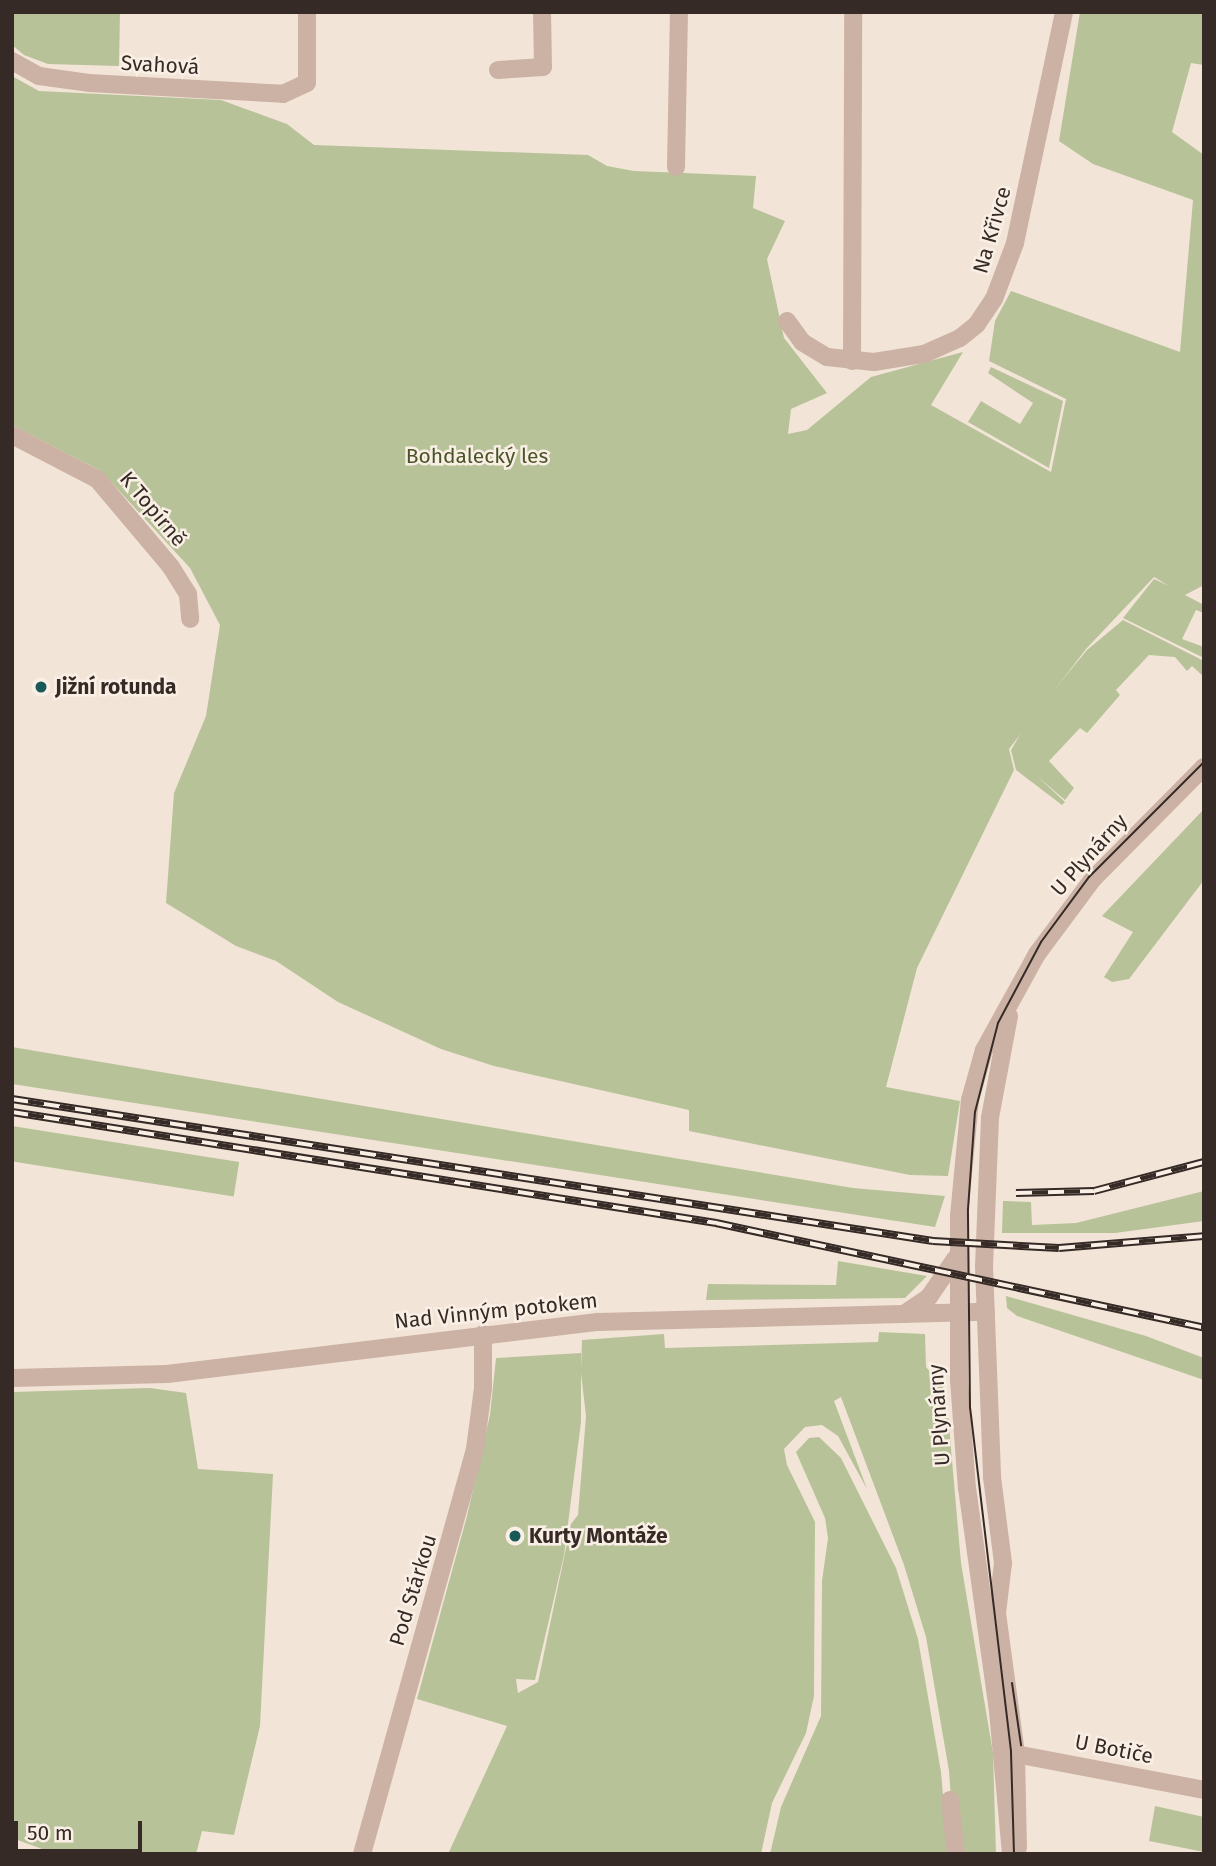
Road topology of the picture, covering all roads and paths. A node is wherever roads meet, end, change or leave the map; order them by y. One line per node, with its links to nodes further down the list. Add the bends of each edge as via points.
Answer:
1 (307, 12): 6 (street, Svahová, via 307,83 284,94 89,83 39,76)
2 (542, 12): 7 (street, via 543,67)
3 (679, 12): 8 (street)
4 (853, 12): 10 (street)
5 (1065, 12): 10 (street, Na Křivce, via 1015,243 994,299 977,324 960,338 924,354)
6 (12, 61)
7 (498, 70)
8 (676, 167)
9 (787, 321): 10 (street, Na Křivce, via 803,342 827,358)
10 (852, 361)
11 (12, 435): 12 (street, K Topírně, via 97,479 171,567 188,594)
12 (190, 619)
13 (1204, 767): 14 (street, U Plynárny, via 1093,879)
14 (1021, 983): 15 (street, U Plynárny, via 976,1072 963,1147); 17 (street, U Plynárny, via 1007,1024 990,1118 984,1209)
15 (958, 1252): 16 (street, U Plynárny); 18 (street, via 946,1278)
16 (957, 1312): 17 (street, Nad Vinným potokem); 18 (street, Nad Vinným potokem); 26 (street, U Plynárny, via 967,1489 998,1711)
17 (986, 1312): 21 (street, U Plynárny, via 992,1478 1003,1563 997,1613)
18 (904, 1314): 19 (street, Nad Vinným potokem, via 598,1322)
19 (483, 1334): 20 (street, Nad Vinným potokem, via 167,1374); 24 (street, Pod Stárkou, via 483,1388 475,1449)
20 (12, 1378)
21 (1016, 1754): 22 (street, U Botiče); 27 (street, U Plynárny)
22 (1204, 1790)
23 (950, 1800): 25 (street)
24 (362, 1854)
25 (956, 1854)
26 (1011, 1854)
27 (1018, 1854)

